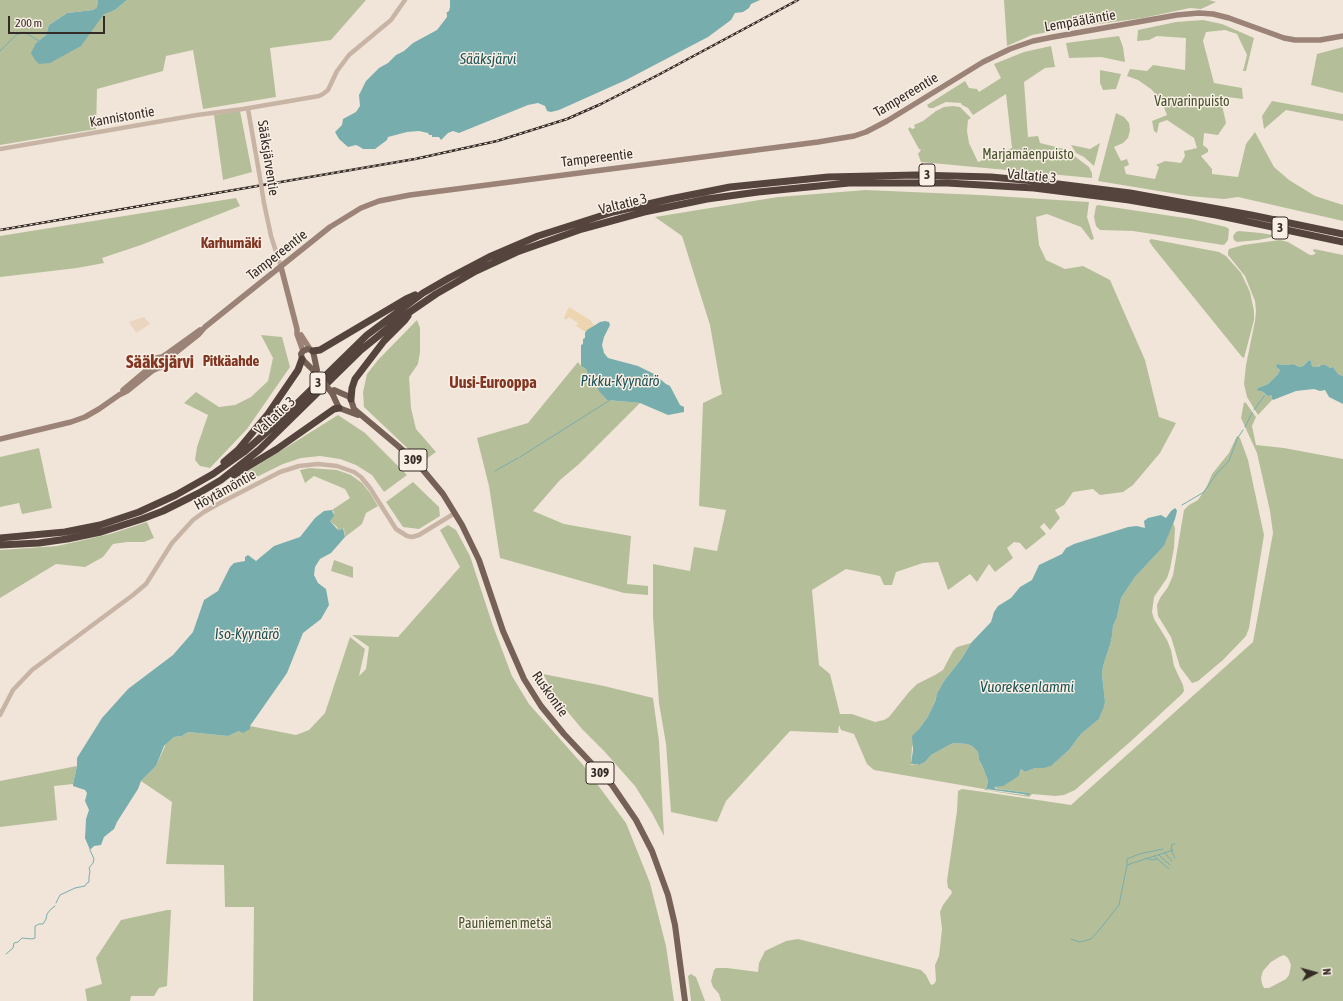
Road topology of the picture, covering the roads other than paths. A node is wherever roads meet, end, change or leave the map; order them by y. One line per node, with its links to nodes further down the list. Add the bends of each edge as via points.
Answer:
1 (405, 0): 4 (street, Sääksjärventie, via 391,20 344,60 324,94)
2 (1343, 36): 3 (main road, Lempääläntie, via 1320,40 1295,40 1229,18 1199,13 1059,36)
3 (1010, 49): 8 (main road, Tampereentie, via 983,62 887,121 854,136 386,199 366,206 330,227)
4 (248, 109): 5 (street, Kannistontie, via 197,115); 8 (street, Sääksjärventie, bridge, via 264,203)
5 (0, 149)
6 (1343, 234): 9 (highway, Valtatie 3 / 3, via 1161,198 1034,181 916,175 828,177 730,187 613,212 514,246)
7 (1343, 242): 10 (highway, Valtatie 3 / 3, via 1209,214 1071,192 947,183 849,183 707,199 614,219 540,243 491,264 452,284)
8 (281, 267): 11 (main road, 309); 14 (main road, Tampereentie)
9 (423, 293): 12 (highway, via 406,299 320,350); 25 (highway, Valtatie 3 / 3, via 367,335 276,424)
10 (411, 310): 21 (highway, via 355,379); 26 (highway, Valtatie 3 / 3, via 361,350 259,450)
11 (297, 330): 12 (main road, 309); 13 (main road, 309)
12 (312, 350): 13 (main road); 18 (main road, 309)
13 (303, 351): 15 (main road, 309)
14 (164, 359): 16 (main road, via 156,358); 17 (main road, via 163,367)
15 (302, 359): 18 (main road, 309); 25 (highway, via 298,370 261,423)
16 (154, 362): 17 (main road); 20 (main road)
17 (158, 368): 20 (main road)
18 (316, 371): 19 (main road, 309, bridge)
19 (333, 392): 21 (main road, 309, via 348,396); 22 (main road, 309)
20 (119, 395): 24 (main road, via 77,420)
21 (352, 401): 22 (main road, via 350,408); 23 (main road, Ruskontie / 309, via 354,409)
22 (343, 409): 23 (main road, Ruskontie / 309); 26 (highway, via 334,409 247,467)
23 (362, 416): 27 (main road, Ruskontie / 309, via 418,464)
24 (0, 439)
25 (214, 474): 28 (highway, Valtatie 3 / 3, via 162,502 113,521 65,532)
26 (220, 480): 29 (highway, Valtatie 3 / 3, via 162,511 101,532 39,543)
27 (455, 513): 30 (street, Höytämöntie, via 419,535 406,536 396,529 370,488 354,472 337,466 318,464 285,470 220,503 193,520 172,542 146,584 32,670 13,690); 31 (main road, Ruskontie / 309, via 479,560 503,631 524,679 541,706 628,806 642,831 663,880 672,912)
28 (0, 538)
29 (0, 545)
30 (0, 715)
31 (685, 1001)

